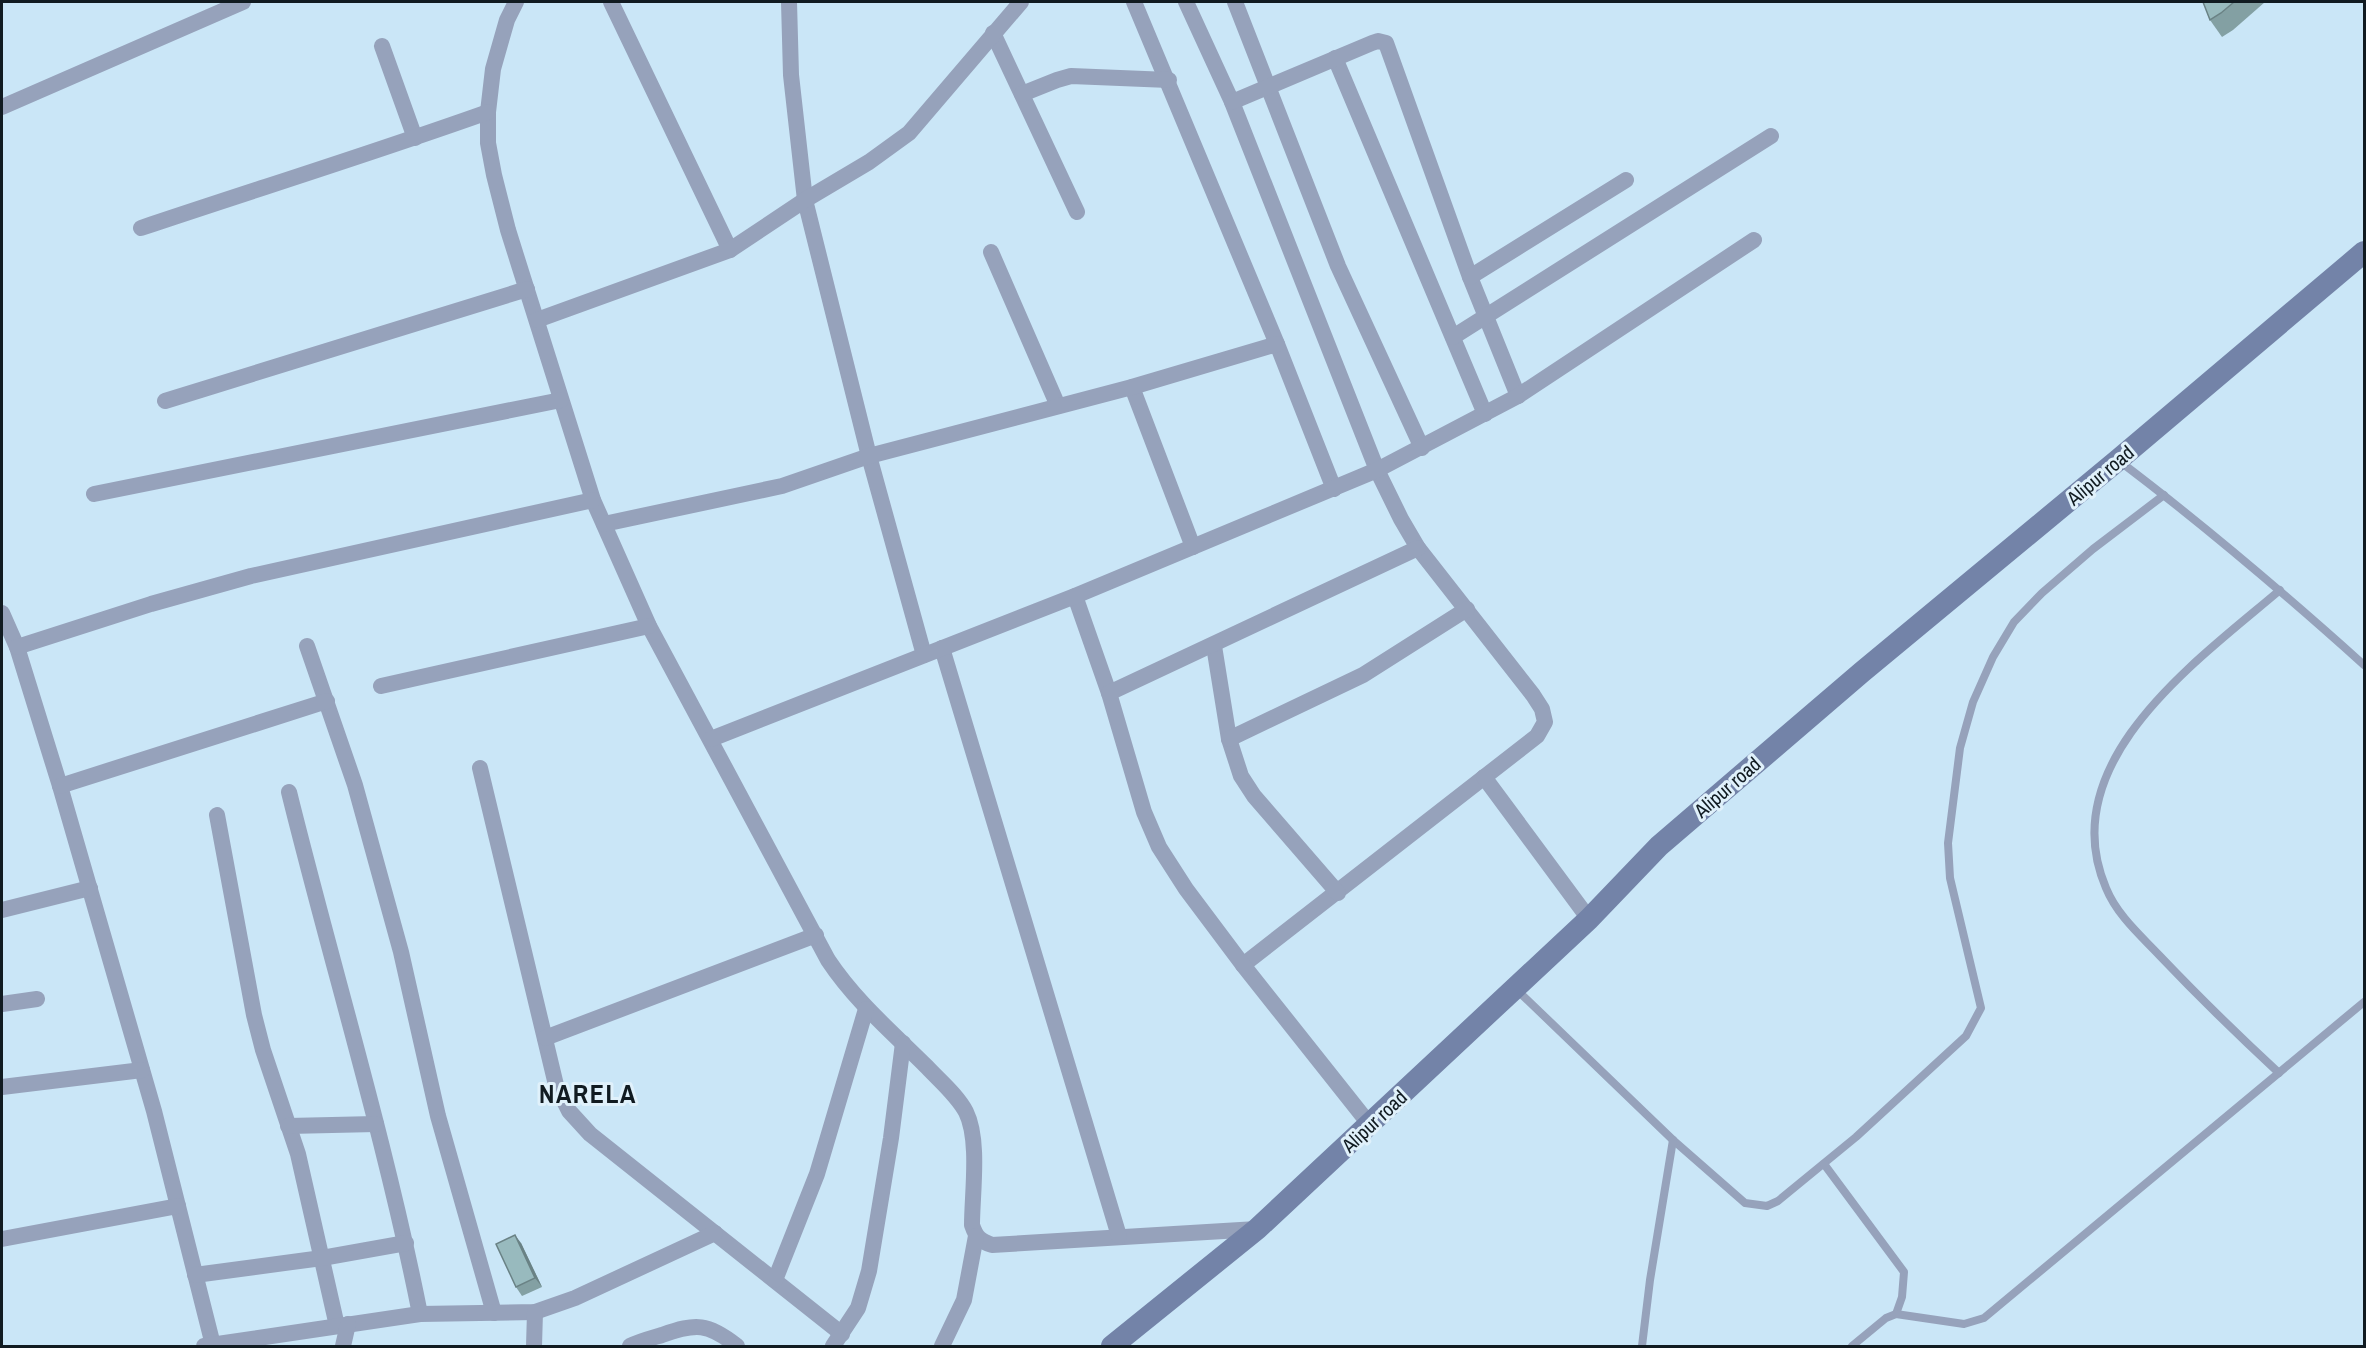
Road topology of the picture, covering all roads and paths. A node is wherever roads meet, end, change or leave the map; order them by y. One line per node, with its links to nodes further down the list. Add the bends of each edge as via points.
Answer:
1 (243, 2): 16 (street)
2 (516, 2): 17 (street, via 493,69)
3 (611, 2): 25 (street)
4 (789, 2): 21 (street, via 790,75)
5 (1021, 2): 9 (street)
6 (1134, 2): 12 (street)
7 (1186, 2): 15 (street)
8 (1235, 2): 13 (street)
9 (993, 33): 14 (street); 21 (street, via 909,133)
10 (382, 46): 19 (street)
11 (1335, 58): 13 (street); 28 (street, via 1378,41 1386,43); 32 (street)
12 (1168, 80): 14 (street, via 1071,76); 33 (street)
13 (1269, 85): 15 (street); 40 (street, via 1338,266)
14 (1022, 94): 22 (street)
15 (1232, 102): 43 (street)
16 (2, 107)
17 (488, 112): 19 (street); 29 (street, via 494,175)
18 (1771, 136): 30 (street)
19 (415, 138): 23 (street)
20 (1626, 180): 28 (street)
21 (805, 200): 25 (street); 41 (street)
22 (1077, 212)
23 (141, 228)
24 (1755, 240): 35 (street)
25 (730, 250): 31 (street)
26 (991, 252): 38 (street)
27 (2364, 252): 42 (street, Alipur road)
28 (1470, 277): 30 (street)
29 (527, 289): 31 (street); 37 (street)
30 (1485, 316): 32 (street); 35 (street)
31 (537, 320): 36 (street)
32 (1453, 337): 39 (street)
33 (1277, 344): 34 (street); 44 (street)
34 (1132, 387): 38 (street); 49 (street)
35 (1518, 396): 39 (street)
36 (561, 400): 45 (street); 47 (street)
37 (165, 401)
38 (1058, 406): 41 (street)
39 (1485, 414): 40 (street)
40 (1422, 448): 43 (street)
41 (869, 456): 48 (street, via 782,486); 60 (street)
42 (2118, 460): 46 (lane); 75 (street, Alipur road, via 1659,846)
43 (1377, 470): 44 (street); 50 (street)
44 (1334, 489): 49 (street)
45 (94, 494)
46 (2164, 495): 51 (lane); 92 (lane, via 2042,593 2014,622 1993,657 1973,702 1960,748 1948,843 1950,878 1981,1008 1966,1036)
47 (593, 500): 48 (street); 58 (street, via 251,576)
48 (604, 524): 55 (street)
49 (1193, 548): 52 (street)
50 (1418, 548): 53 (street); 57 (street)
51 (2280, 590): 61 (lane); 86 (lane, via 2177,679 2146,713 2125,741 2103,782 2094,821 2095,850 2106,889 2125,919 2211,1010)
52 (1075, 596): 59 (street); 63 (street)
53 (1467, 609): 66 (street, via 1363,675); 68 (street, via 1533,695 1545,722 1537,736)
54 (2, 613): 58 (street)
55 (650, 626): 62 (street); 65 (street)
56 (307, 646): 64 (street)
57 (1214, 646): 63 (street); 66 (street)
58 (17, 647): 69 (street)
59 (942, 648): 60 (street); 97 (street)
60 (924, 655): 65 (street)
61 (2364, 665)
62 (381, 686)
63 (1109, 693): 77 (street, via 1144,812 1159,848)
64 (327, 701): 69 (street); 104 (street, via 355,785 398,941 438,1116)
65 (711, 739): 76 (street)
66 (1229, 739): 73 (street, via 1241,776 1254,796)
67 (480, 768): 83 (street)
68 (1484, 777): 73 (street); 75 (street)
69 (60, 786): 72 (street)
70 (289, 792): 88 (street)
71 (218, 815): 90 (street, via 254,1015)
72 (90, 888): 74 (street); 85 (street)
73 (1338, 893): 77 (street)
74 (2, 910)
75 (1589, 919): 78 (street, Alipur road)
76 (816, 935): 82 (street, via 843,983); 83 (street)
77 (1243, 965): 89 (street)
78 (1515, 988): 89 (street, Alipur road); 91 (lane)
79 (37, 999): 81 (street)
80 (2364, 1002): 86 (lane)
81 (2, 1004)
82 (866, 1009): 84 (street); 102 (street, via 817,1174)
83 (544, 1038): 95 (street, via 556,1085 569,1111 590,1134)
84 (903, 1043): 96 (street, via 966,1112 972,1133 972,1225); 108 (street, via 869,1271 858,1308)
85 (142, 1070): 87 (street); 93 (street)
86 (2279, 1073): 106 (lane, via 1984,1317 1964,1324)
87 (2, 1087)
88 (376, 1124): 90 (street); 99 (street)
89 (1370, 1125): 94 (street, Alipur road)
90 (288, 1126): 100 (street)
91 (1673, 1140): 92 (lane, via 1745,1203 1767,1206 1778,1201); 116 (lane)
92 (1824, 1164): 106 (lane, via 1904,1272)
93 (178, 1206): 98 (street); 101 (street)
94 (1257, 1229): 97 (street); 115 (street, Alipur road)
95 (715, 1233): 102 (street); 103 (street, via 575,1298)
96 (976, 1236): 97 (street, via 992,1245); 114 (street, via 964,1300)
97 (1119, 1236)
98 (2, 1239)
99 (406, 1243): 100 (street); 105 (street)
100 (322, 1258): 101 (street); 107 (street)
101 (195, 1275): 109 (street)
102 (775, 1280): 108 (street)
103 (535, 1312): 104 (street); 111 (street)
104 (494, 1313): 105 (street)
105 (420, 1314): 107 (street)
106 (1896, 1314): 117 (lane, via 1886,1317)
107 (343, 1325): 109 (street); 110 (street)
108 (837, 1340)
109 (208, 1346)
110 (343, 1347)
111 (534, 1347)
112 (630, 1347): 113 (street, via 697,1326 720,1332)
113 (737, 1347)
114 (942, 1347)
115 (1112, 1347)
116 (1642, 1347)
117 (1852, 1347)

